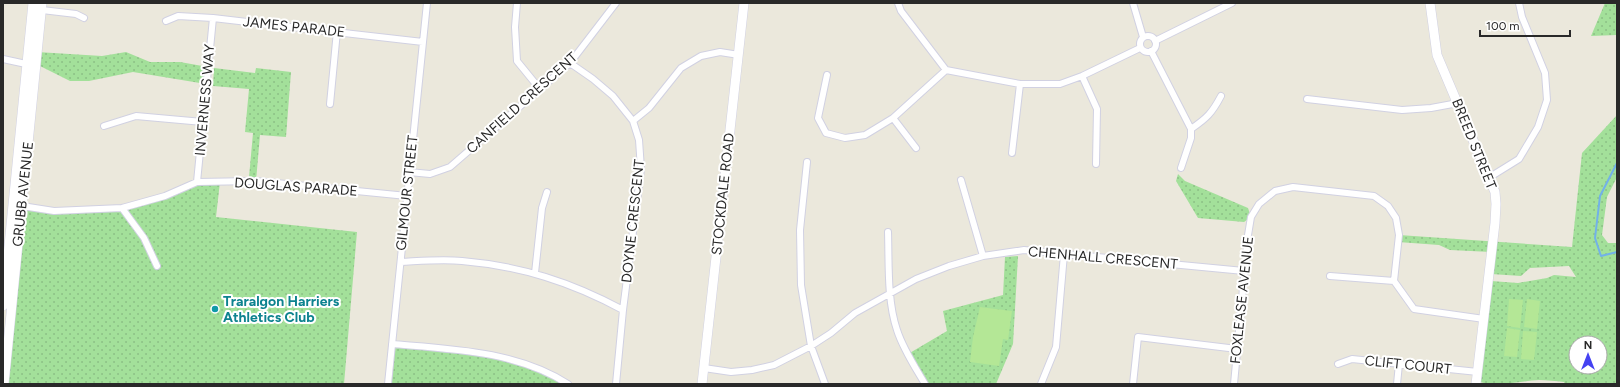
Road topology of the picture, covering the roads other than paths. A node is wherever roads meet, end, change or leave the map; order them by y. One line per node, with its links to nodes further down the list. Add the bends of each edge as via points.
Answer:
1 (33, 3): 25 (street, GRUBB AVENUE)
2 (427, 3): 19 (street, GILMOUR STREET)
3 (517, 3): 30 (street, via 517,61)
4 (616, 3): 24 (street, CANFIELD CRESCENT)
5 (744, 3): 22 (street, STOCKDALE ROAD)
6 (898, 3): 26 (street, via 901,11)
7 (1133, 3): 17 (street)
8 (1232, 3): 18 (street)
9 (1425, 3): 10 (street)
10 (1430, 3): 33 (street, BREED STREET, via 1437,55)
11 (1518, 3): 46 (street, via 1545,73 1547,100 1538,127 1520,159)
12 (42, 6): 13 (street); 25 (street, GRUBB AVENUE)
13 (84, 18)
14 (212, 18): 15 (street, JAMES PARADE, via 178,16); 16 (street, JAMES PARADE); 37 (street, INVERNESS WAY)
15 (166, 21)
16 (337, 31): 19 (street, JAMES PARADE); 34 (street)
17 (1143, 37): 18 (street, via 1149,36); 20 (street)
18 (1155, 41): 21 (street, via 1155,47)
19 (423, 42): 45 (street, GILMOUR STREET)
20 (1140, 48): 21 (street); 28 (street)
21 (1151, 51): 39 (street)
22 (739, 55): 36 (street, via 720,52 701,56 681,68 649,108); 73 (street, STOCKDALE ROAD)
23 (3, 59): 25 (street)
24 (570, 63): 30 (street, CANFIELD CRESCENT); 36 (street, DOYNE CRESCENT, via 613,96)
25 (31, 64): 51 (street, GRUBB AVENUE); 52 (street, GRUBB AVENUE)
26 (946, 70): 29 (street); 35 (street)
27 (826, 75): 35 (street, via 818,118 826,133 844,138 865,135)
28 (1082, 76): 29 (street, via 1060,84); 43 (street, via 1097,109)
29 (1020, 84): 41 (street)
30 (539, 88): 45 (street, CANFIELD CRESCENT, via 450,167 430,174)
31 (1221, 96): 39 (street, via 1203,121)
32 (1307, 99): 33 (street, via 1402,110)
33 (1458, 103): 46 (street, BREED STREET)
34 (330, 104)
35 (893, 118): 40 (street)
36 (633, 121): 66 (street, DOYNE CRESCENT, via 639,140 641,169)
37 (202, 122): 38 (street, via 136,116); 48 (street, INVERNESS WAY)
38 (104, 126)
39 (1191, 128): 44 (street, via 1191,138)
40 (916, 148)
41 (1012, 153)
42 (807, 162): 69 (street, via 800,230 801,285)
43 (1096, 164)
44 (1181, 168)
45 (410, 172): 50 (street, GILMOUR STREET)
46 (1490, 177): 67 (street, BREED STREET, via 1496,204)
47 (961, 180): 56 (street)
48 (197, 182): 50 (street, DOUGLAS PARADE, via 256,181); 53 (street, DOUGLAS PARADE, via 165,196)
49 (547, 192): 60 (street, via 542,208)
50 (407, 196): 57 (street, GILMOUR STREET)
51 (12, 205): 52 (street); 63 (street, GRUBB AVENUE)
52 (22, 206): 53 (street, DOUGLAS PARADE, via 54,211); 63 (street, GRUBB AVENUE)
53 (122, 208): 58 (street, via 144,238)
54 (888, 232): 64 (street)
55 (1064, 254): 56 (street, CHENHALL CRESCENT, via 1024,250); 59 (street, CHENHALL CRESCENT); 82 (street, via 1056,347)
56 (982, 256): 64 (street, CHENHALL CRESCENT, via 916,279)
57 (401, 262): 60 (street, via 461,261); 68 (street, GILMOUR STREET)
58 (156, 266)
59 (1244, 271): 62 (street, FOXLEASE AVENUE, via 1252,217 1259,204 1275,191 1293,187 1374,196 1388,206 1396,218 1399,235); 70 (street, FOXLEASE AVENUE)
60 (535, 273): 66 (street, via 596,296)
61 (1330, 276): 62 (street)
62 (1394, 281): 67 (street, via 1414,309)
63 (7, 287): 65 (street, GRUBB AVENUE); 75 (street, GRUBB AVENUE)
64 (890, 294): 69 (street, CHENHALL CRESCENT, via 855,313); 81 (street, via 896,329)
65 (3, 306)
66 (623, 310): 78 (street, DOYNE CRESCENT)
67 (1484, 319): 74 (street, BREED STREET)
68 (392, 344): 76 (street, GILMOUR STREET); 77 (street, via 453,349 507,358 555,376)
69 (811, 346): 73 (street, CHENHALL CRESCENT, via 774,365 752,370 731,372); 80 (street)
70 (1237, 349): 83 (street, via 1138,337); 84 (street, FOXLEASE AVENUE)
71 (1338, 364): 72 (street, CLIFT COURT, via 1352,359)
72 (1399, 364): 74 (street, CLIFT COURT); 85 (street)
73 (704, 368): 79 (street, STOCKDALE ROAD)
74 (1478, 372): 86 (street, BREED STREET)
75 (4, 384)
76 (388, 384)
77 (568, 384)
78 (616, 384)
79 (702, 384)
80 (825, 384)
81 (925, 384)
82 (1041, 384)
83 (1133, 384)
84 (1234, 384)
85 (1397, 384)
86 (1476, 384)

